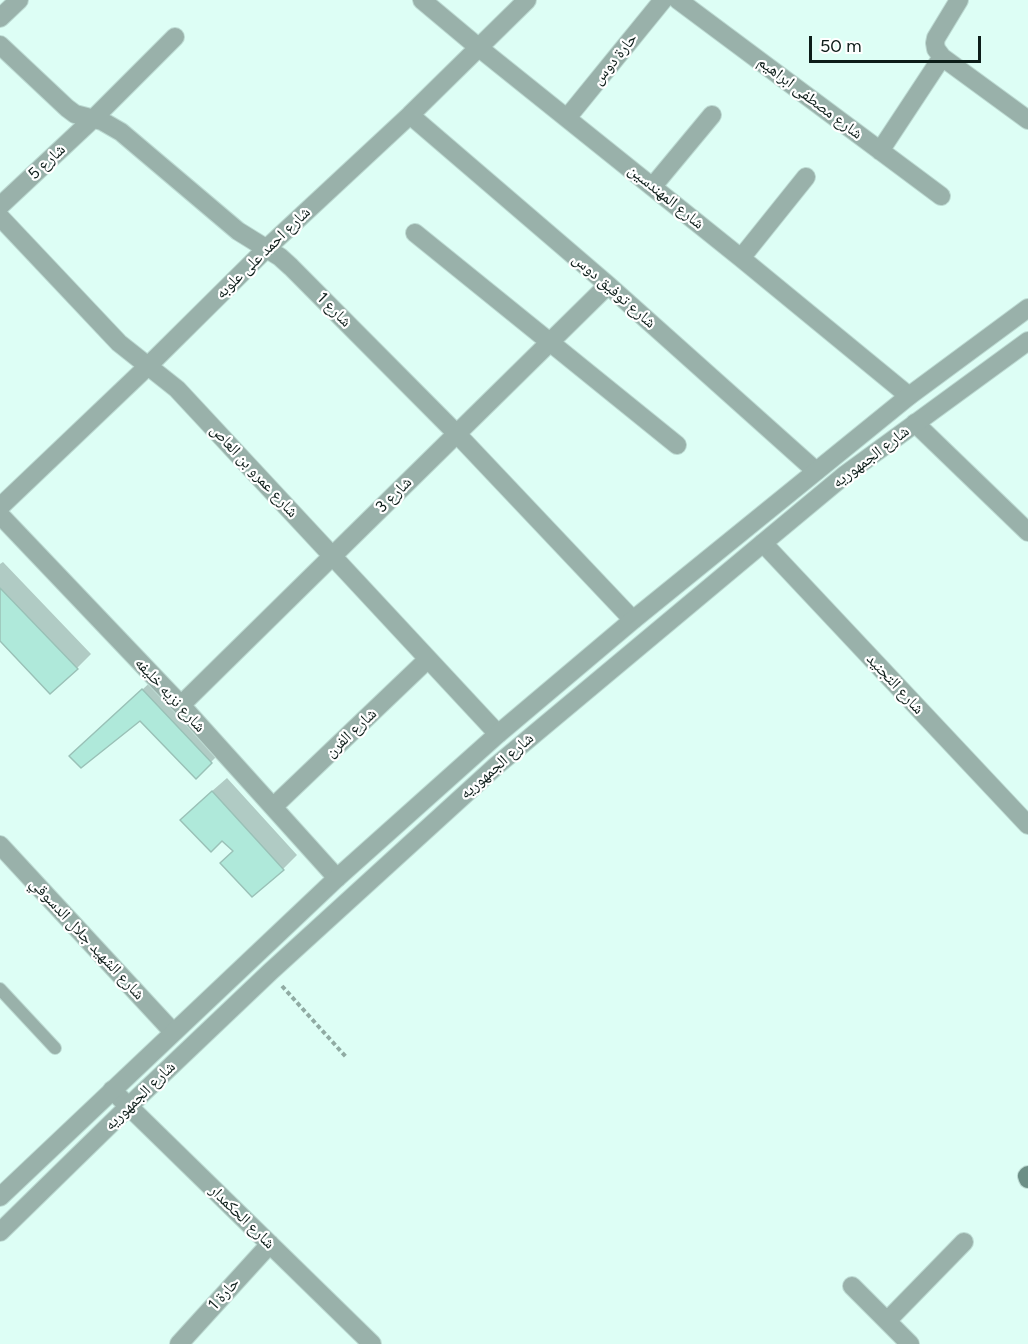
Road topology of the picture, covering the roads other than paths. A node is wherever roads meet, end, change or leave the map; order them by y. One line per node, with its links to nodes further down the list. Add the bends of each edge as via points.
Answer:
1 (19, 0): 7 (street)
2 (422, 0): 10 (street, شارع المهندسين)
3 (527, 0): 10 (street, شارع احمد على علوبه)
4 (663, 0): 15 (street, حارة دوس)
5 (678, 0): 17 (street, شارع مصطفى ابراهيم)
6 (959, 0): 11 (street, via 936,38 936,49)
7 (0, 18)
8 (175, 37): 14 (street, شارع 5)
9 (0, 45): 14 (street, شارع 1, via 67,108)
10 (478, 47): 12 (street, شارع احمد على علوبه); 15 (street, شارع المهندسين)
11 (942, 57): 16 (street); 17 (street)
12 (410, 115): 24 (street, شارع احمد على علوبه); 26 (street, شارع توفيق دوس)
13 (712, 115): 19 (street)
14 (94, 118): 21 (street, شارع 5); 24 (street, شارع 1, via 121,132 238,231)
15 (567, 118): 19 (street, شارع المهندسين)
16 (1028, 120)
17 (880, 151): 20 (street, شارع مصطفى ابراهيم)
18 (806, 177): 25 (street)
19 (653, 186): 25 (street, شارع المهندسين)
20 (941, 196)
21 (0, 206)
22 (0, 217): 30 (street, شارع عمرو بن العاص, via 119,343)
23 (415, 233): 29 (street)
24 (267, 248): 30 (street, شارع احمد على علوبه); 33 (street, شارع 1, via 291,267)
25 (741, 258): 31 (street, شارع المهندسين)
26 (608, 285): 29 (street, شارع 3); 35 (street, شارع توفيق دوس)
27 (1028, 308): 31 (street, شارع الجمهوريه)
28 (1028, 340): 32 (street, شارع الجمهوريه)
29 (550, 342): 33 (street, شارع 3); 34 (street)
30 (148, 366): 36 (street, شارع احمد على علوبه); 40 (street, شارع عمرو بن العاص, via 177,388)
31 (909, 396): 35 (street, شارع الجمهوريه)
32 (915, 423): 38 (street); 39 (street, شارع الجمهوريه)
33 (457, 434): 40 (street, شارع 3); 41 (street, شارع 1)
34 (677, 445)
35 (816, 471): 41 (street, شارع الجمهوريه)
36 (0, 507)
37 (0, 515): 43 (street, شارع نزيه خليفه)
38 (1028, 532)
39 (763, 543): 46 (street, شارع التجنيد); 53 (street, شارع الجمهوريه, via 496,766)
40 (333, 555): 42 (street, شارع عمرو بن العاص); 43 (street, شارع 3)
41 (633, 620): 44 (street, شارع الجمهوريه)
42 (428, 659): 44 (street, شارع عمرو بن العاص); 45 (street, شارع الفرن)
43 (181, 705): 45 (street, شارع نزيه خليفه)
44 (498, 734): 48 (street, شارع الجمهوريه)
45 (273, 807): 48 (street, شارع نزيه خليفه)
46 (1028, 825)
47 (0, 845): 50 (street, شارع الشهيد جلال الدسوقي)
48 (337, 878): 50 (street, شارع الجمهوريه)
49 (0, 989): 51 (lane)
50 (173, 1032): 52 (street, شارع الجمهوريه)
51 (55, 1048)
52 (112, 1090): 53 (street, شارع الحكمدار); 54 (street, شارع الجمهوريه)
53 (129, 1106): 55 (street, شارع الجمهوريه); 57 (street, شارع الحكمدار)
54 (0, 1197)
55 (0, 1233)
56 (964, 1242): 59 (street)
57 (270, 1244): 60 (street, حارة 1); 61 (street, شارع الحكمدار)
58 (852, 1286): 59 (street)
59 (887, 1321): 62 (street)
60 (178, 1344)
61 (372, 1344)
62 (910, 1344)

